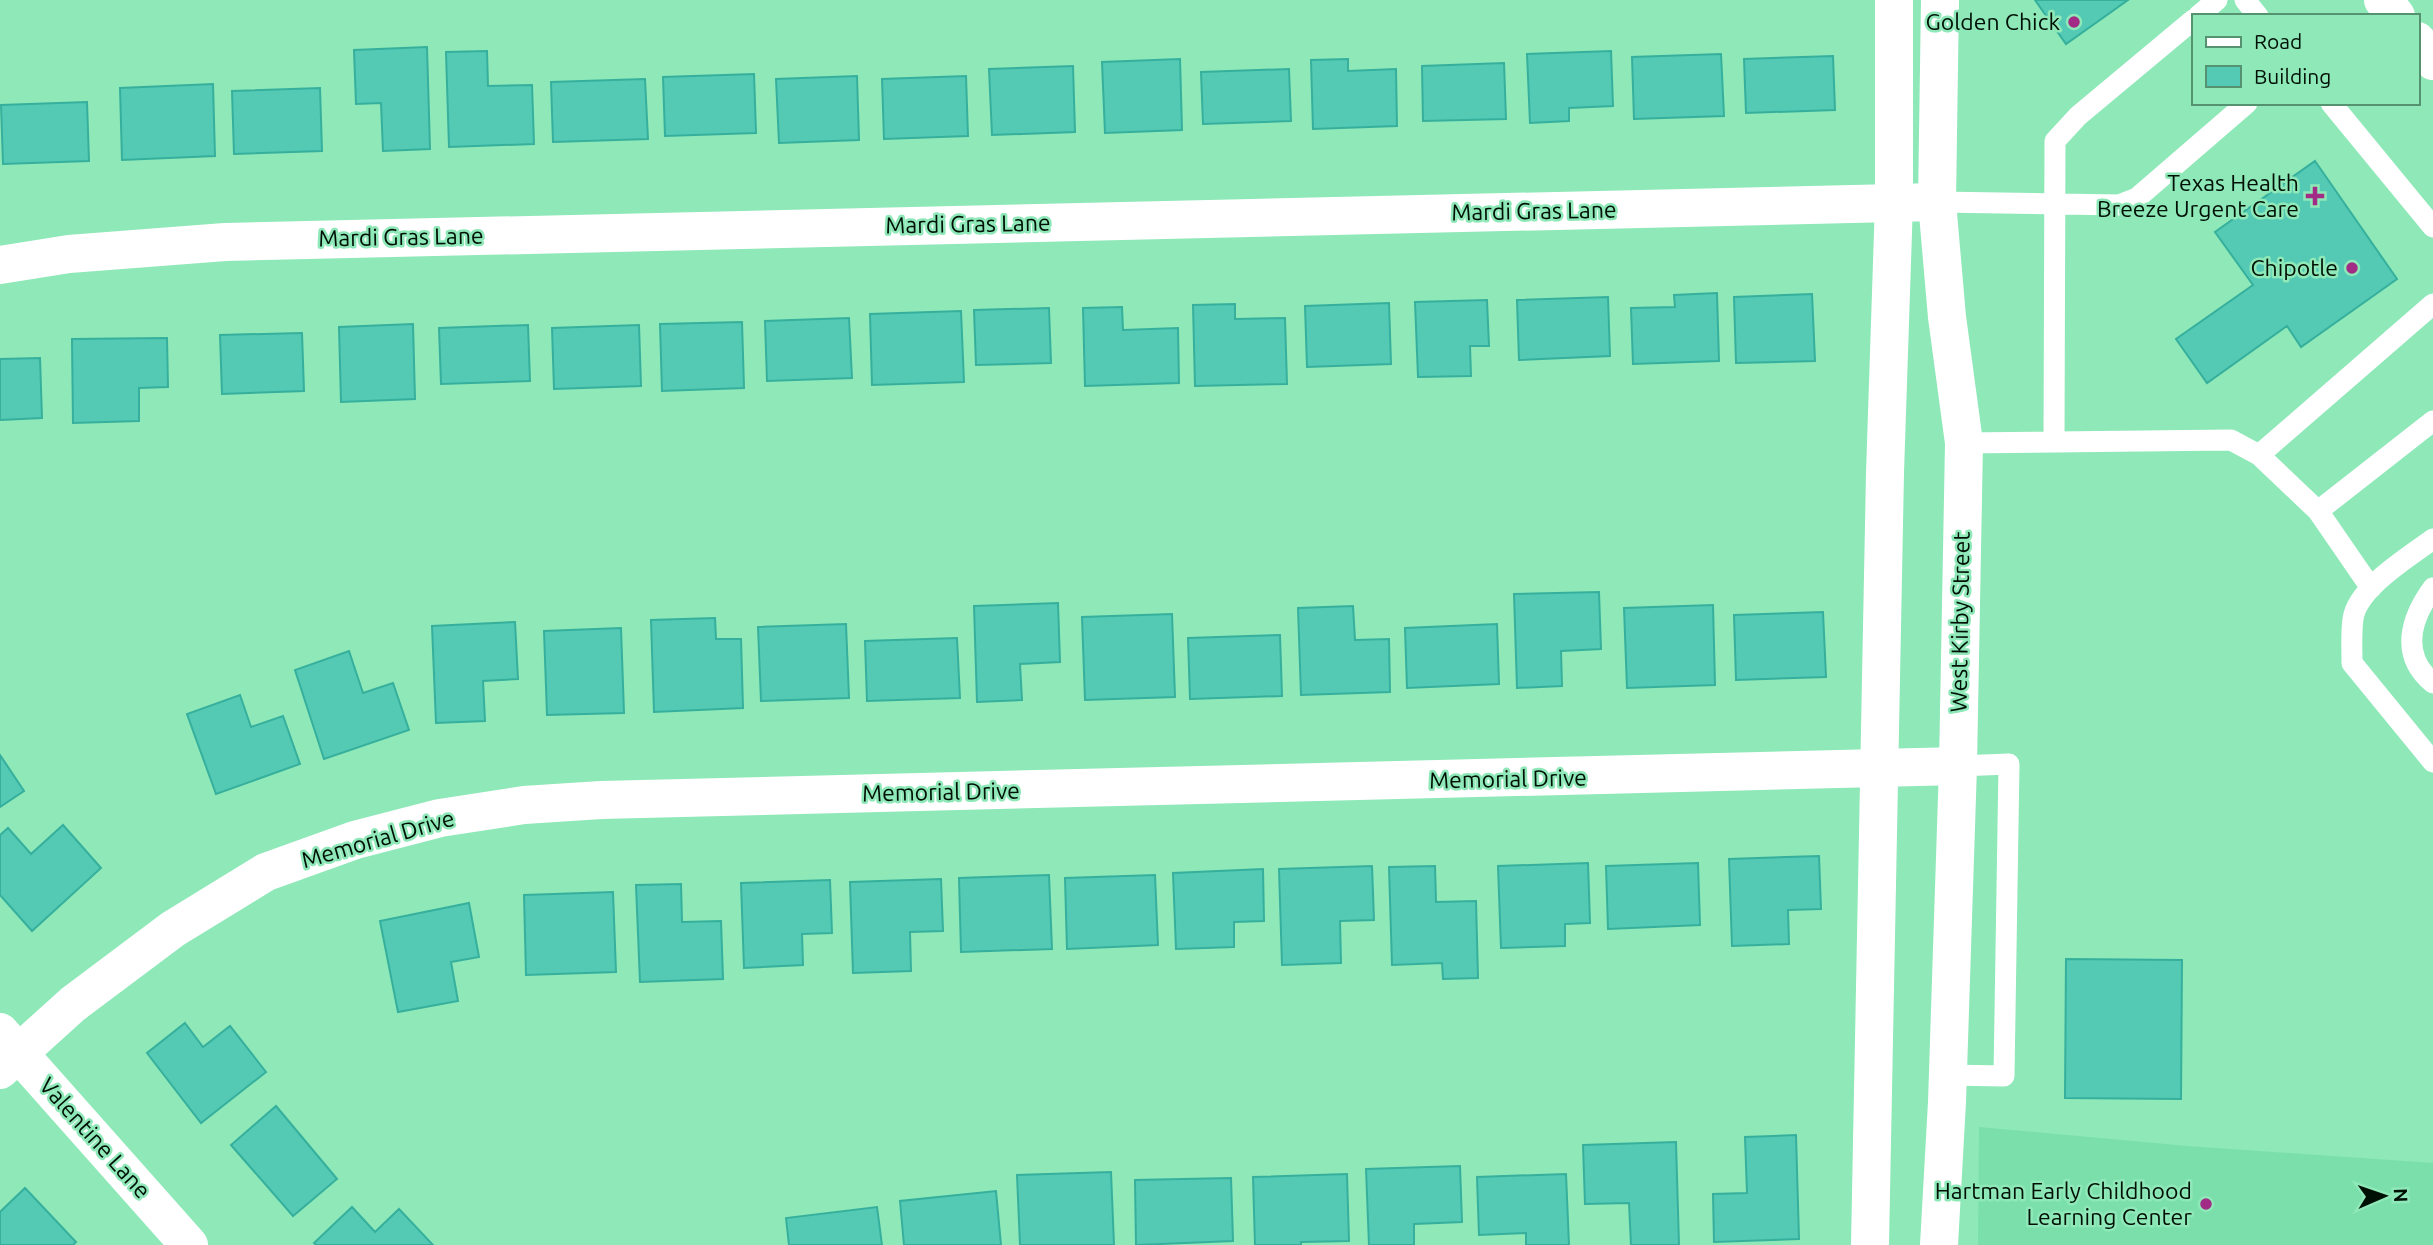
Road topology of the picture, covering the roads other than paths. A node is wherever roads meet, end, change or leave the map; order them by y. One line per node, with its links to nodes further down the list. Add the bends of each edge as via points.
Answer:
1 (1894, 0): 14 (street)
2 (1940, 0): 15 (street, West Kirby Street)
3 (2217, 0): 6 (lane)
4 (2245, 0): 7 (lane)
5 (2383, 0): 8 (street)
6 (2201, 14)
7 (2256, 14)
8 (2394, 14)
9 (2192, 21): 16 (lane, via 2078,116 2055,141)
10 (2419, 44): 11 (street)
11 (2433, 61)
12 (2245, 105): 16 (lane, via 2137,198 2119,205)
13 (2333, 105): 17 (lane)
14 (1894, 202): 15 (street, Mardi Gras Lane); 18 (street, Mardi Gras Lane, via 225,242 69,254); 31 (street)
15 (1937, 202): 16 (lane); 22 (street, West Kirby Street)
16 (2054, 202): 21 (lane)
17 (2433, 227)
18 (0, 265)
19 (2433, 304): 23 (lane)
20 (2433, 421): 24 (lane)
21 (2053, 442): 22 (lane); 23 (lane, via 2231,440)
22 (1964, 443): 30 (street, West Kirby Street)
23 (2259, 455): 24 (lane)
24 (2318, 511): 27 (lane)
25 (2433, 539): 27 (lane)
26 (2433, 587): 28 (lane, via 2411,628 2421,673)
27 (2371, 588): 29 (lane, via 2353,617 2352,663)
28 (2433, 682)
29 (2433, 762)
30 (1958, 766): 31 (street, Memorial Drive); 33 (street, West Kirby Street); 33 (lane, via 2008,764 2004,1076)
31 (1881, 769): 32 (street, Memorial Drive, via 524,805 440,818 266,872 173,929); 35 (street)
32 (6, 1051): 34 (street, Valentine Lane)
33 (1947, 1075): 36 (street, West Kirby Street)
34 (189, 1245)
35 (1870, 1245)
36 (1939, 1245)

